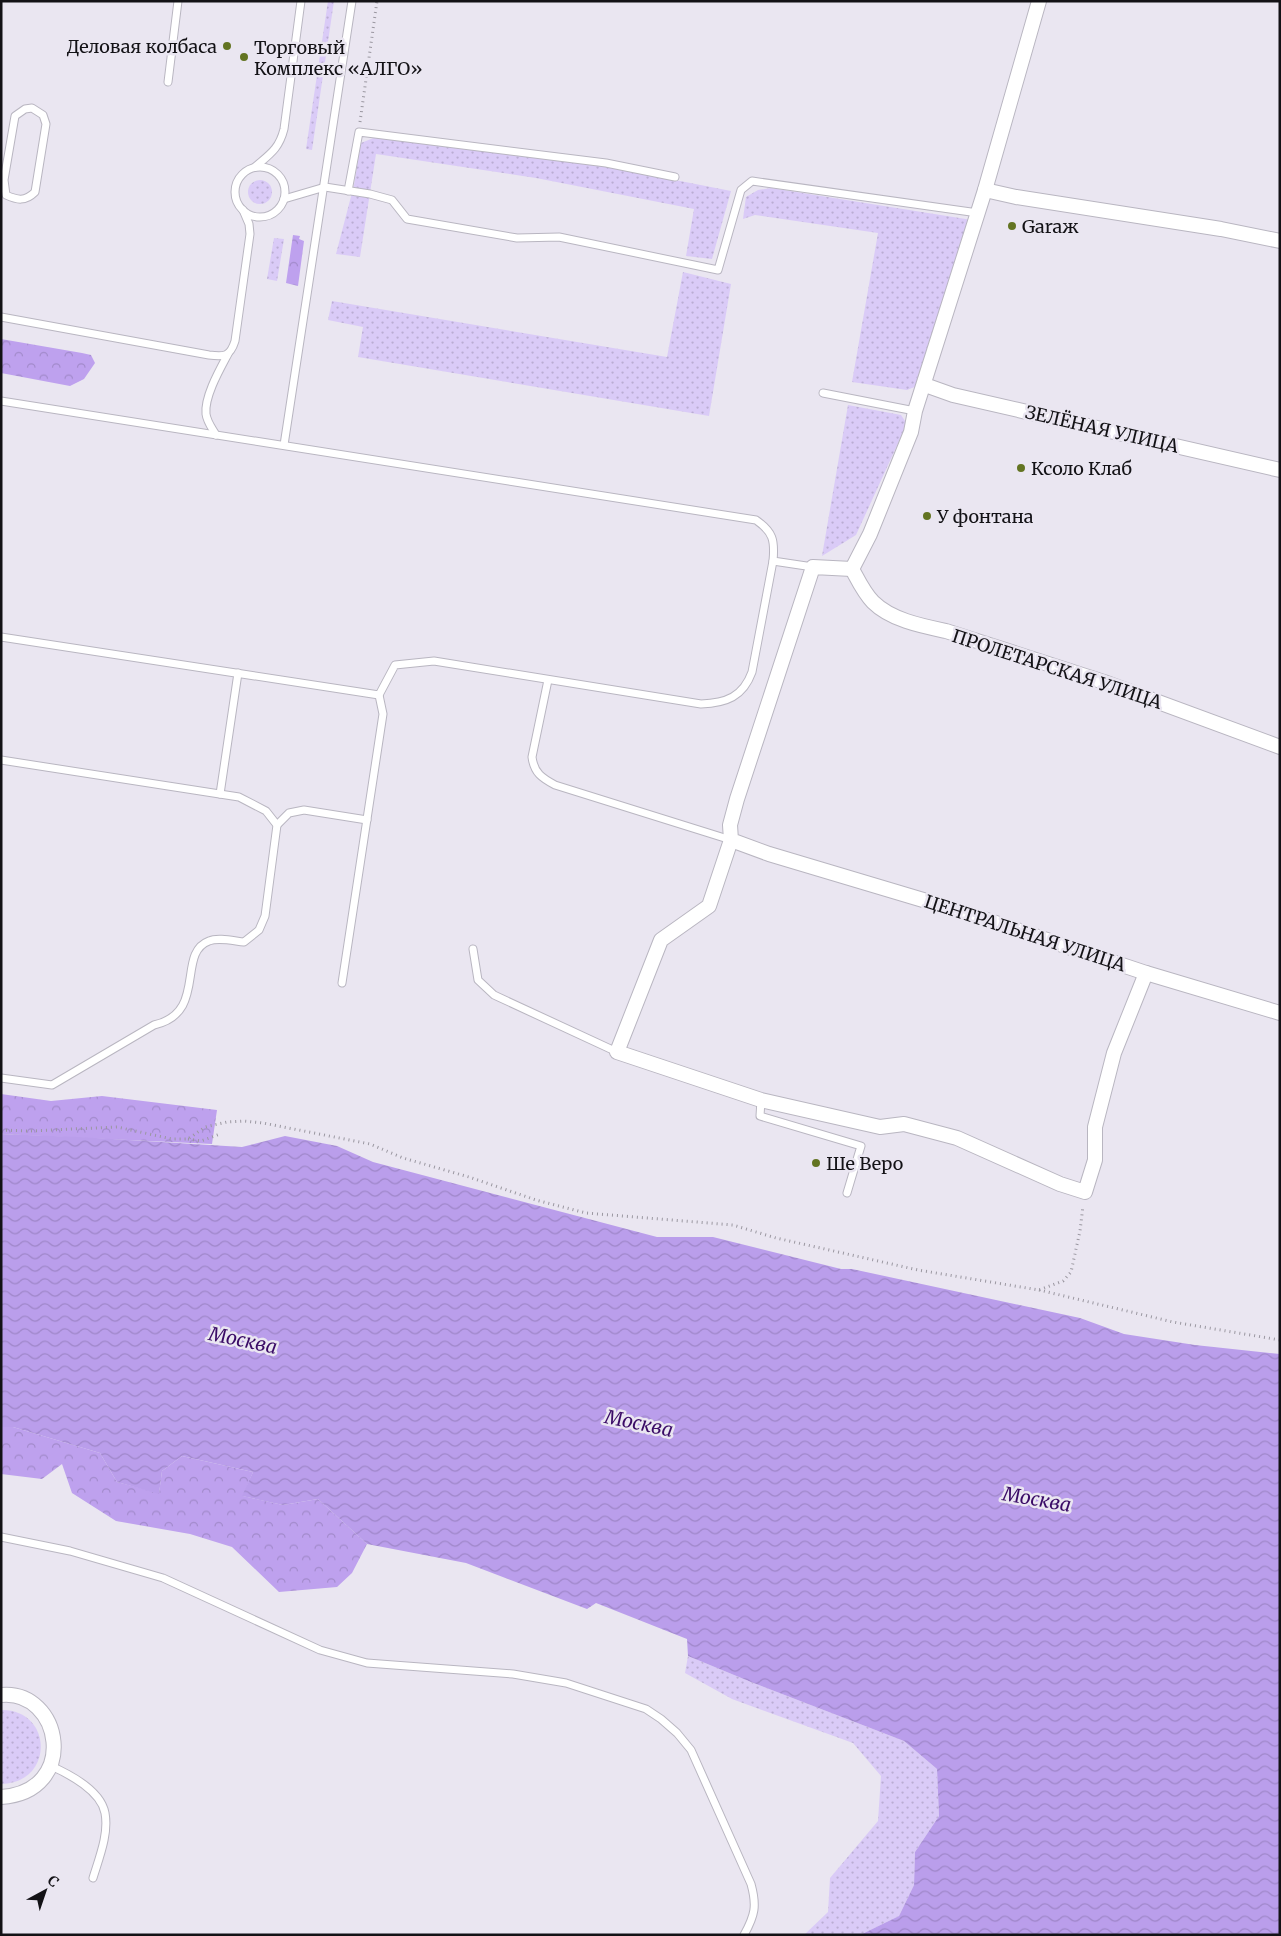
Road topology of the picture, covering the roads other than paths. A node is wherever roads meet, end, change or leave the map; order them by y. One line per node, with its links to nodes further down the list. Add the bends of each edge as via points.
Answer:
1 (178, 1): 5 (lane)
2 (301, 1): 6 (lane, via 281,141)
3 (352, 1): 8 (lane)
4 (1040, 1): 9 (street)
5 (168, 82)
6 (255, 167): 12 (lane, via 276,172 285,190); 13 (lane, via 237,182 237,202)
7 (675, 177): 10 (lane, via 606,163 359,132)
8 (325, 187): 10 (lane); 12 (lane); 23 (lane)
9 (985, 190): 14 (street); 15 (street)
10 (348, 191): 14 (lane, via 392,200 407,219 517,238 559,237 718,270 742,190 752,182)
11 (4, 198): 11 (lane, via 24,199 35,192 46,124 43,115 32,108 15,116)
12 (284, 199): 13 (lane, via 280,207 269,215 260,217)
13 (242, 210): 17 (lane, via 249,224 249,249 235,341)
14 (978, 213): 18 (street)
15 (1280, 240)
16 (1, 317): 17 (lane, via 209,355)
17 (228, 354): 22 (lane, via 214,383 206,412)
18 (925, 385): 21 (street); 24 (street, ЗЕЛЁНАЯ УЛИЦА, via 953,395)
19 (823, 393): 21 (lane)
20 (1, 401): 22 (lane)
21 (915, 411): 27 (street, via 911,432 874,525)
22 (216, 435): 23 (lane)
23 (284, 445): 25 (lane, via 756,520 772,536)
24 (1280, 470)
25 (773, 561): 26 (lane); 30 (lane, via 752,672 747,686 734,697 719,703 701,704)
26 (812, 567): 27 (street); 37 (street, via 736,799 730,824)
27 (852, 569): 32 (street, ПРОЛЕТАРСКАЯ УЛИЦА, via 874,603 892,615 1104,682)
28 (1, 637): 29 (lane)
29 (238, 673): 31 (lane); 34 (lane)
30 (548, 680): 31 (lane, via 434,662 395,665); 37 (lane, via 532,757 538,774 555,785)
31 (379, 695): 35 (lane, via 383,714)
32 (1280, 747)
33 (1, 760): 34 (lane)
34 (220, 794): 36 (lane, via 240,797 256,805 266,811)
35 (367, 820): 36 (lane, via 304,810 289,813); 40 (lane)
36 (277, 825): 43 (lane, via 266,916 259,930 244,942 211,940 202,944 195,956 186,1000 178,1013 52,1085)
37 (731, 840): 39 (street, ЦЕНТРАЛЬНАЯ УЛИЦА); 42 (street, via 709,906 661,940)
38 (473, 949): 42 (lane, via 478,980 494,995)
39 (1146, 973): 41 (street, ЦЕНТРАЛЬНАЯ УЛИЦА); 44 (street, via 1114,1053 1095,1127 1096,1160 1085,1192 957,1138 904,1124 880,1127)
40 (342, 983)
41 (1280, 1013)
42 (617, 1052): 44 (street)
43 (1, 1078)
44 (761, 1100): 45 (lane, via 760,1116 861,1146)
45 (847, 1193)
46 (1, 1537): 51 (lane, via 70,1551 163,1578 340,1657 367,1663 547,1679 646,1709 677,1733 690,1750 751,1884 755,1908 752,1922)
47 (1, 1695): 48 (street, via 21,1698 46,1718 53,1733)
48 (51, 1766): 49 (street, via 30,1790); 50 (lane, via 86,1786 105,1812 105,1834)
49 (1, 1797)
50 (94, 1878)
51 (744, 1935)

